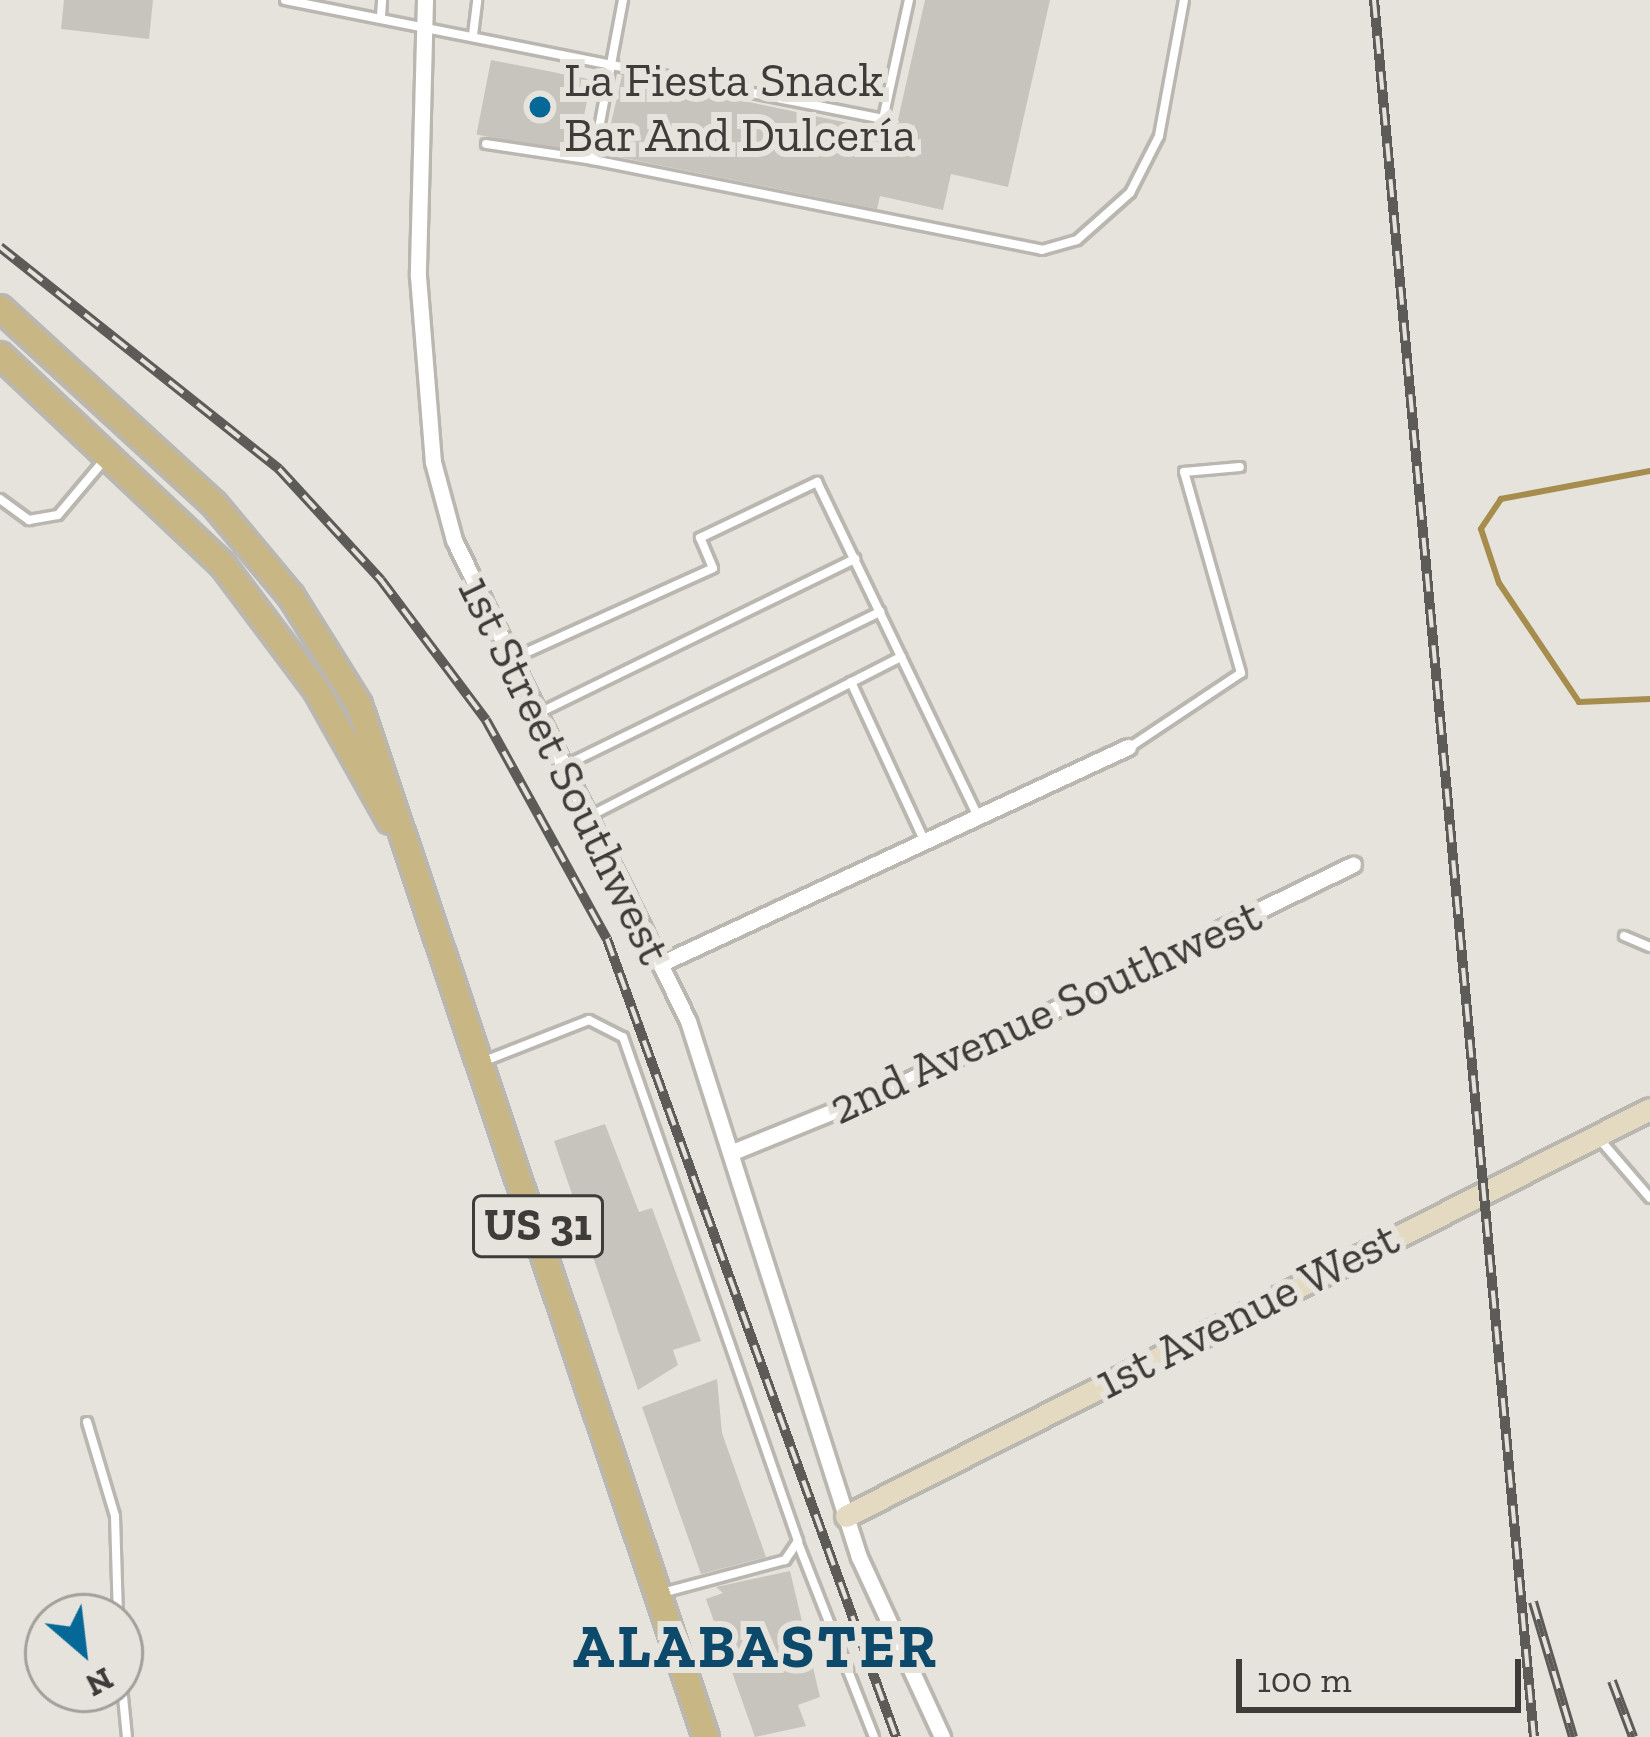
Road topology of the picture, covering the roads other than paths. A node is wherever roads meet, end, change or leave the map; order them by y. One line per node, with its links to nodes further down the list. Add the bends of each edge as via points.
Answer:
1 (285, 0): 8 (lane)
2 (382, 0): 8 (lane)
3 (425, 0): 9 (street, 1st Street Southwest)
4 (477, 0): 10 (lane)
5 (622, 0): 11 (lane)
6 (910, 0): 11 (lane, via 883,119)
7 (1184, 0): 13 (lane, via 1159,136 1130,193 1077,240 1008,249)
8 (381, 16): 9 (lane)
9 (422, 26): 10 (lane); 22 (street, 1st Street Southwest, via 418,276 433,462 454,540)
10 (473, 35): 11 (lane)
11 (609, 64): 13 (lane)
12 (486, 144): 13 (lane)
13 (592, 160)
14 (0, 308): 23 (main road, US 31, via 214,504)
15 (0, 355): 16 (main road, US 31)
16 (111, 453): 18 (lane, via 58,515 28,520); 24 (main road, US 31, via 222,565)
17 (1240, 467): 27 (lane, via 1184,472 1241,673)
18 (0, 500)
19 (854, 559): 20 (lane); 22 (lane, via 818,482 700,538 713,568); 26 (lane)
20 (880, 612): 21 (lane); 28 (lane)
21 (901, 657): 25 (lane); 30 (lane)
22 (511, 660): 26 (street, 1st Street Southwest)
23 (339, 669): 24 (main road); 31 (main road, US 31, via 383,760)
24 (311, 682): 31 (main road, US 31)
25 (851, 682): 29 (lane); 32 (lane)
26 (539, 713): 28 (street, 1st Street Southwest)
27 (1128, 748): 30 (street)
28 (564, 766): 29 (street, 1st Street Southwest)
29 (587, 818): 36 (street, 1st Street Southwest)
30 (979, 818): 32 (street)
31 (401, 838): 37 (main road, US 31)
32 (926, 843): 36 (street)
33 (1353, 864): 40 (street, 2nd Avenue Southwest, via 905,1082)
34 (1624, 936): 35 (lane)
35 (1650, 947)
36 (660, 964): 40 (street, 1st Street Southwest)
37 (481, 1062): 44 (lane, via 589,1020 623,1037); 46 (main road, US 31)
38 (1650, 1109): 39 (street, 1st Avenue West)
39 (1596, 1135): 41 (lane); 43 (street, 1st Avenue West)
40 (735, 1151): 43 (street, 1st Street Southwest)
41 (1650, 1198)
42 (87, 1421): 45 (lane, via 115,1516)
43 (846, 1516): 49 (street, 1st Street Southwest)
44 (798, 1541): 46 (lane, via 785,1560); 48 (lane)
45 (117, 1593)
46 (662, 1605): 47 (main road, US 31)
47 (706, 1737)
48 (874, 1737)
49 (942, 1737)

